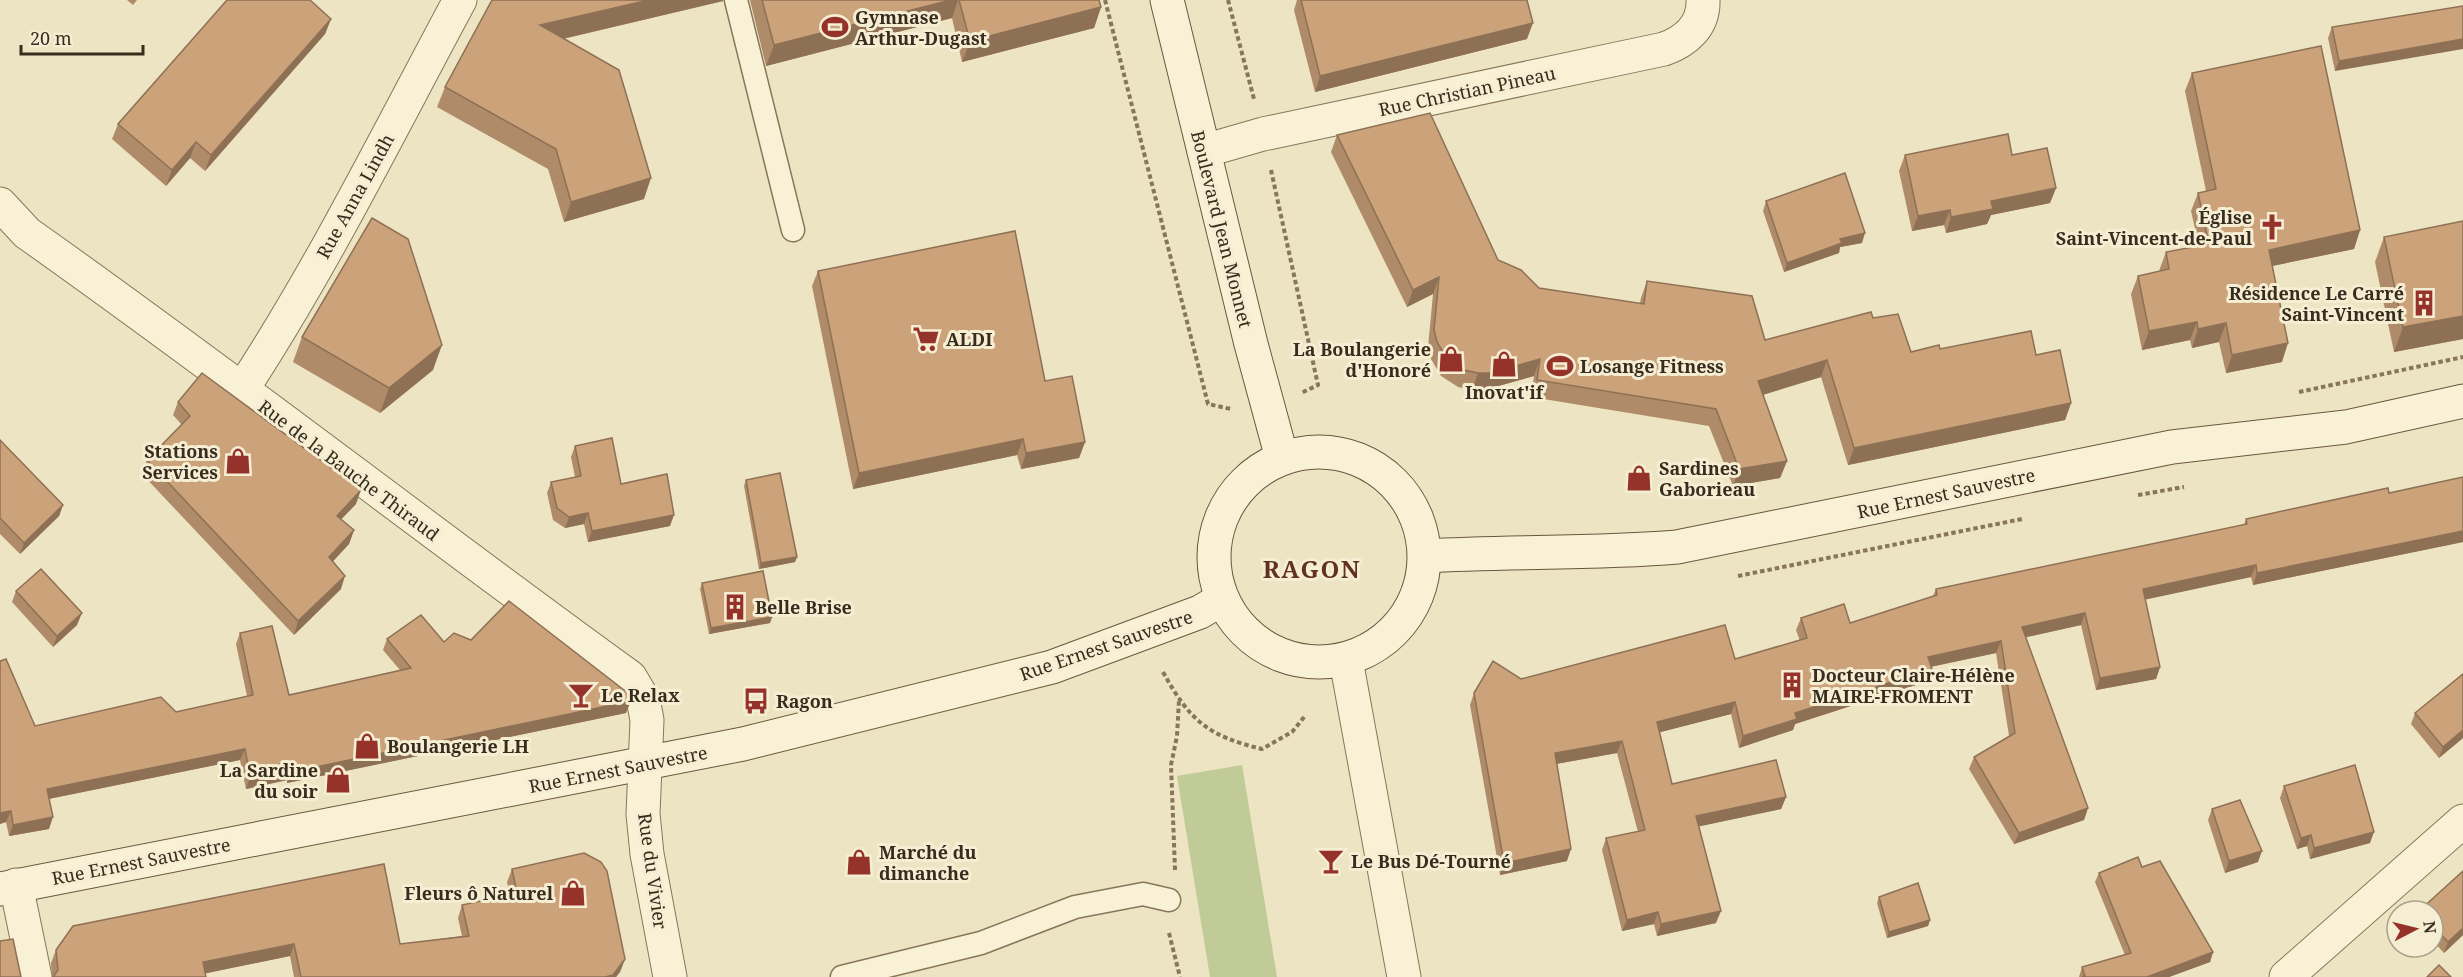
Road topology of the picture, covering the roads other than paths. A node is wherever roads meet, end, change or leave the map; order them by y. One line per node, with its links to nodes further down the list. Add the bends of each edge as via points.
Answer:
1 (460, 0): 8 (street, Rue Anna Lindh, via 360,189 280,331)
2 (736, 0): 7 (lane)
3 (1167, 0): 5 (street, Boulevard Jean Monnet)
4 (1703, 0): 5 (street, Rue Christian Pineau, via 1699,22 1690,34 1664,49 1263,134)
5 (1204, 151): 10 (street, Boulevard Jean Monnet)
6 (0, 204): 8 (street, Rue de la Bauche Thiraud, via 27,232)
7 (793, 230)
8 (243, 388): 14 (street, Rue de la Bauche Thiraud, via 372,489 630,677 643,699 647,720)
9 (2463, 401): 11 (street, Rue Ernest Sauvestre, via 2346,427 2172,447 1721,540 1656,549)
10 (1282, 458): 11 (street, via 1311,451 1340,453 1367,462 1390,479 1409,501 1421,527); 12 (street, via 1258,471 1237,490 1222,515 1215,543 1214,572)
11 (1425, 556): 13 (street, via 1422,584 1406,617 1372,649)
12 (1222, 599): 13 (street, via 1238,625 1260,645 1287,658 1317,664); 14 (street, Rue Ernest Sauvestre, via 1200,612 1052,667 743,744)
13 (1346, 660): 21 (street)
14 (644, 764): 16 (street, Rue Ernest Sauvestre); 19 (street, Rue du Vivier, via 647,855)
15 (2463, 821): 22 (street)
16 (8, 887): 18 (street)
17 (1169, 900): 20 (lane, via 1143,894 1075,907 981,943)
18 (35, 977)
19 (670, 977)
20 (842, 977)
21 (1404, 977)
22 (2286, 977)

